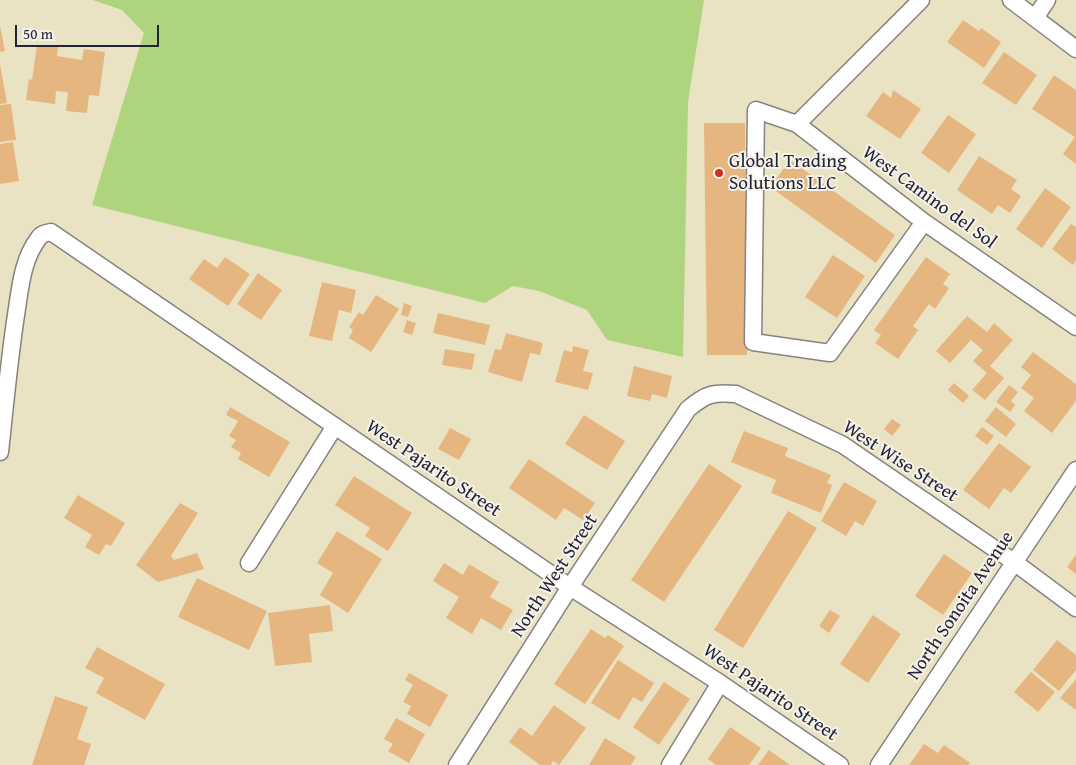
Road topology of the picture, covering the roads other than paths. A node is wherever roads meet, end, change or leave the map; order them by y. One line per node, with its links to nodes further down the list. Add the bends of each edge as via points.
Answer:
1 (921, 0): 6 (street)
2 (1011, 0): 4 (street)
3 (1047, 0): 4 (street)
4 (1035, 18): 5 (street)
5 (1076, 49)
6 (797, 124): 7 (street, West Camino del Sol); 7 (street, West Camino del Sol, via 756,110 753,342 830,353)
7 (924, 222): 8 (street, West Camino del Sol)
8 (1076, 327)
9 (5, 350): 11 (street, West Pajarito Street, via 22,274 30,253 38,238 51,232); 12 (street)
10 (688, 409): 14 (street, West Wise Street, via 704,396 736,394 843,446); 16 (street, North West Street)
11 (335, 426): 15 (street); 16 (street, West Pajarito Street)
12 (0, 452)
13 (1076, 470): 14 (street, North Sonoita Avenue)
14 (1014, 562): 17 (street, West Wise Street); 22 (street, North Sonoita Avenue)
15 (249, 563)
16 (570, 587): 18 (street, West Pajarito Street); 19 (street, North West Street)
17 (1076, 608)
18 (720, 683): 20 (street); 21 (street, West Pajarito Street)
19 (457, 765)
20 (670, 765)
21 (840, 765)
22 (879, 765)

